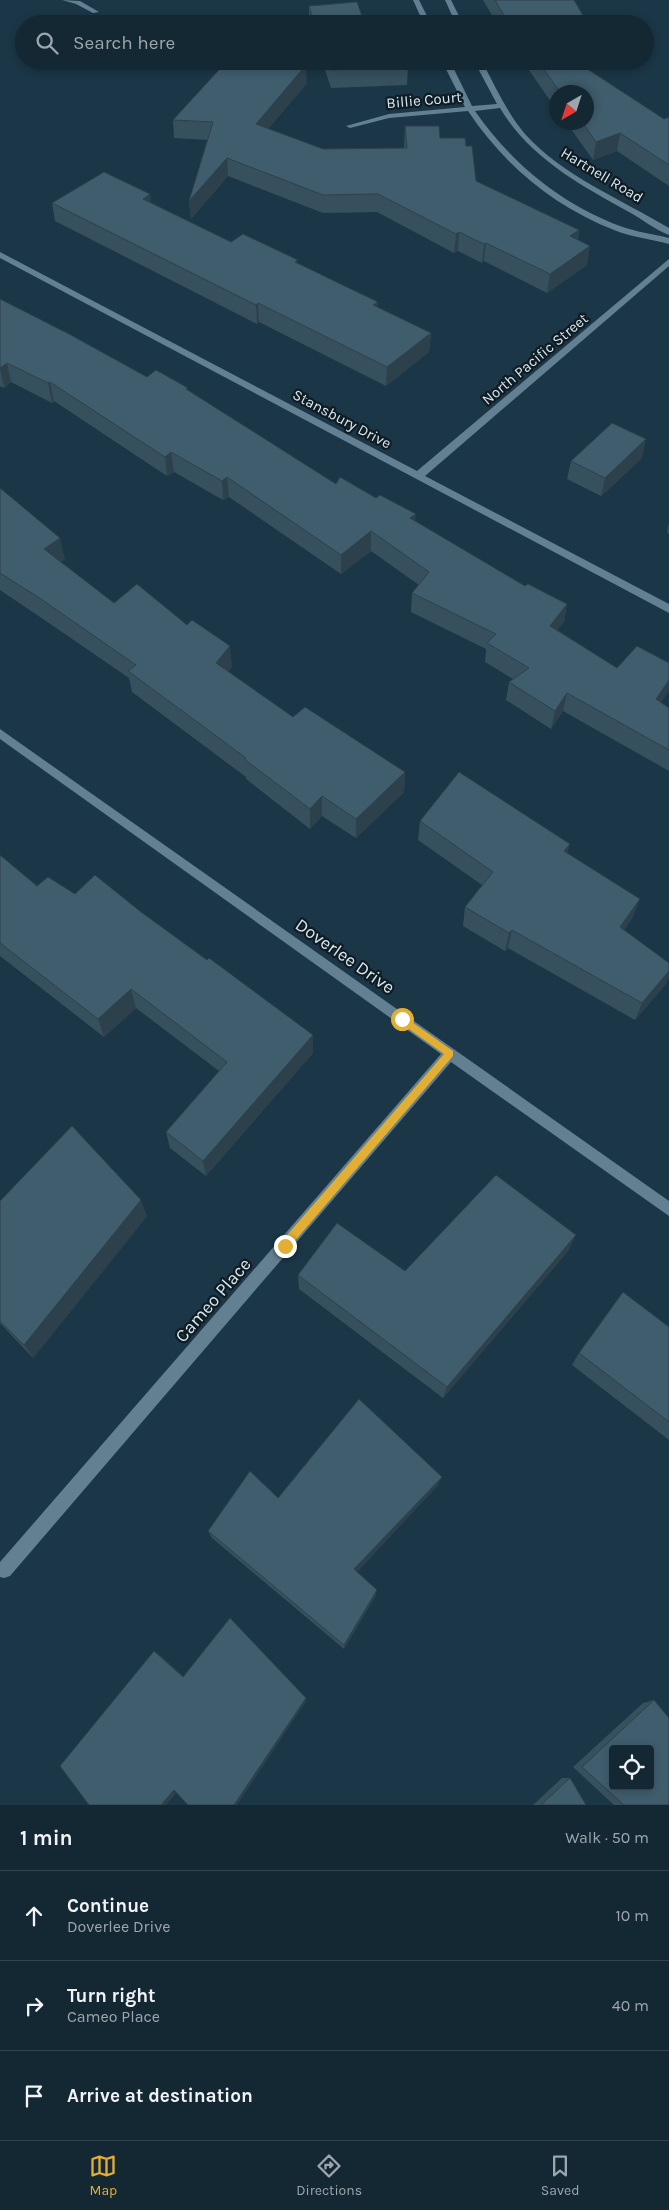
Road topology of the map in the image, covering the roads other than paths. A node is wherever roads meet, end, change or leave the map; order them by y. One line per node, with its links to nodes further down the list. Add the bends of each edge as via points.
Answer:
1 (65, 0): 4 (street)
2 (416, 0): 6 (street)
3 (448, 0): 7 (street)
4 (78, 1): 5 (street)
5 (95, 12)
6 (424, 15)
7 (456, 15)
8 (450, 70): 11 (street, Hartnell Road)
9 (483, 70): 10 (street, Hartnell Road)
10 (501, 106): 11 (street, Billie Court); 13 (street, Hartnell Road, via 524,136 548,159)
11 (470, 109): 12 (street, Billie Court, via 389,116); 14 (street, Hartnell Road, via 498,147 545,188 618,228)
12 (350, 126)
13 (669, 232)
14 (669, 240)
15 (0, 255): 17 (street, Stansbury Drive)
16 (669, 262): 17 (street, North Pacific Street)
17 (418, 476): 18 (street, Stansbury Drive)
18 (669, 609)
19 (0, 733): 20 (street, Doverlee Drive)
20 (450, 1054): 21 (street, Doverlee Drive); 22 (street, Cameo Place)
21 (669, 1209)
22 (4, 1570)

